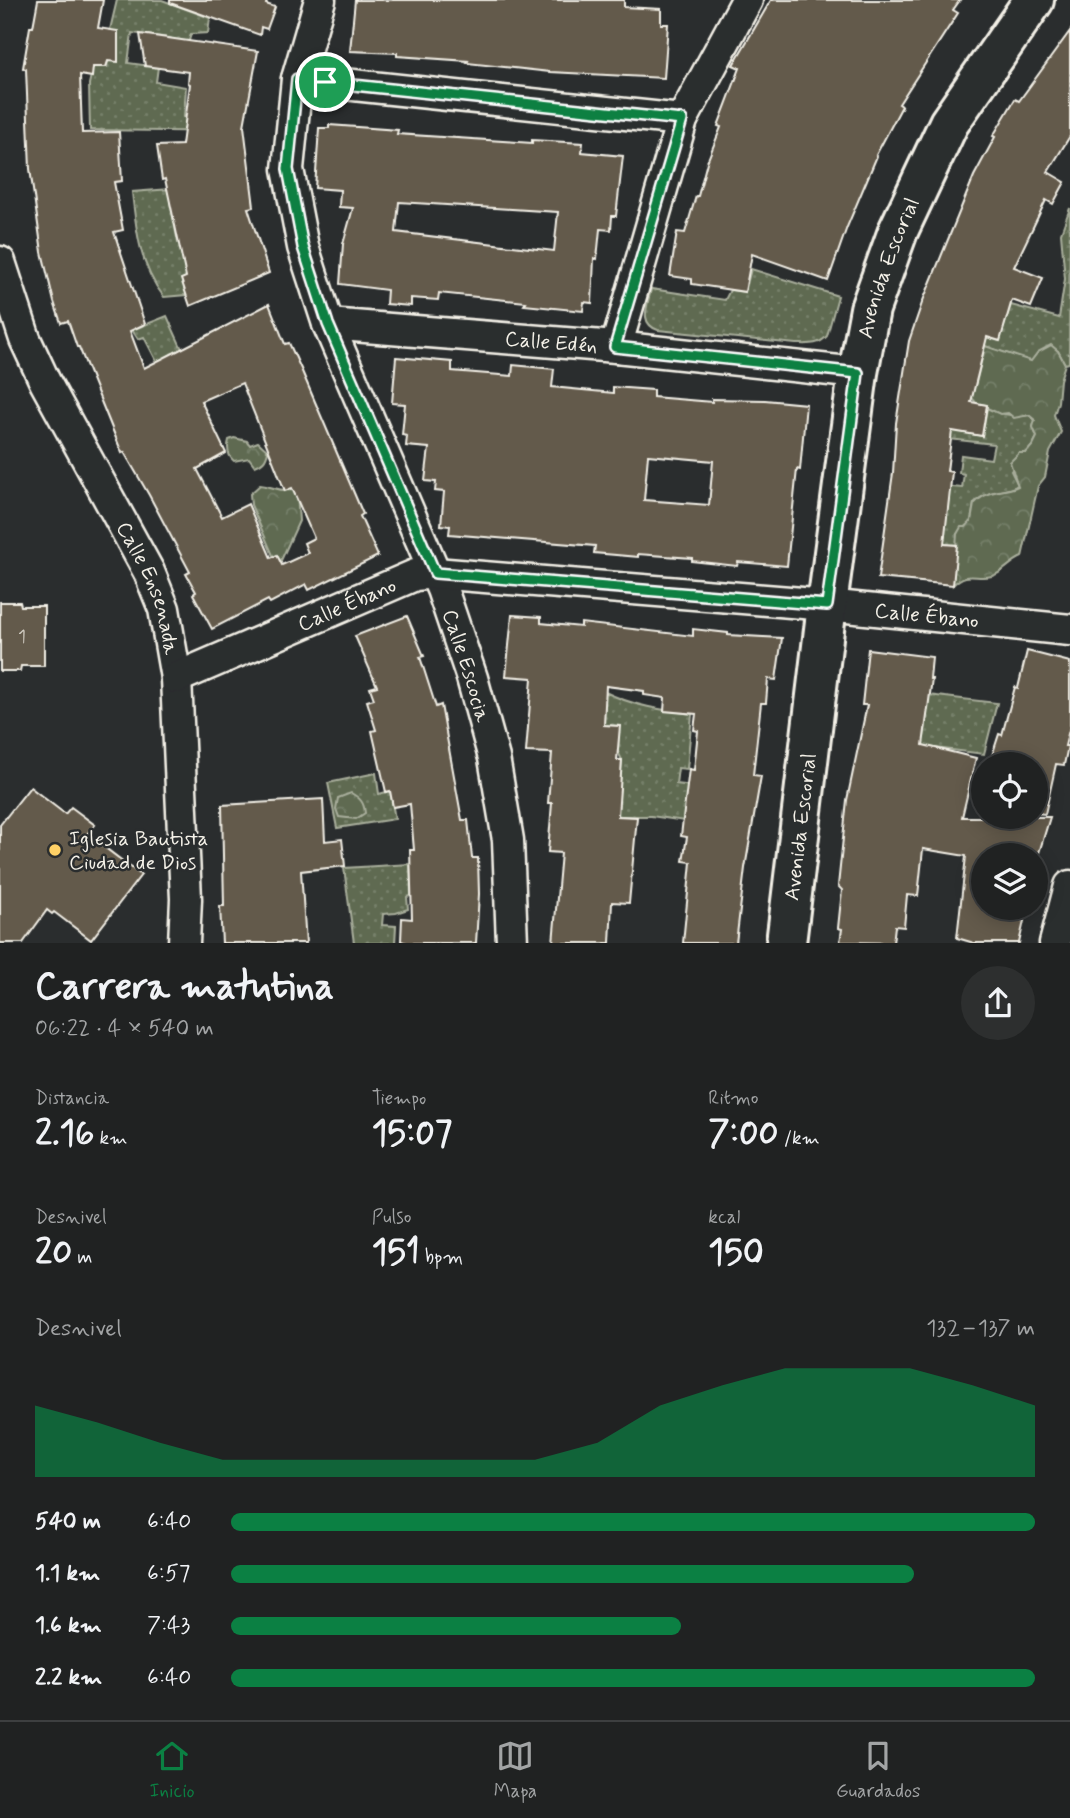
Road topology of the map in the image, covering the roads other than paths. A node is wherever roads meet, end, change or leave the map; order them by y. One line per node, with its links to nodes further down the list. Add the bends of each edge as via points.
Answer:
1 (320, 0): 4 (street, Calle Escocia)
2 (747, 0): 5 (street)
3 (1034, 0): 9 (street, Avenida Escorial, via 949,123 898,231 870,309)
4 (297, 79): 5 (street); 7 (street, Calle Escocia, via 288,169 303,247)
5 (682, 120): 8 (street)
6 (0, 262): 13 (street, Calle Ensenada, via 25,339 45,382 149,572 164,609)
7 (328, 324): 8 (street, Calle Edén); 10 (street, Calle Escocia)
8 (615, 347): 9 (street, Calle Edén)
9 (858, 373): 11 (street, Avenida Escorial)
10 (435, 573): 11 (street, Calle Ébano); 13 (street, Calle Ébano, via 415,575); 16 (street, Calle Escocia, via 494,758 508,840)
11 (827, 605): 12 (street, Calle Ébano); 17 (street, Avenida Escorial)
12 (1070, 631)
13 (176, 678): 15 (street, Calle Ensenada)
14 (1070, 886): 18 (street)
15 (185, 941)
16 (512, 943)
17 (786, 943)
18 (1055, 943)

